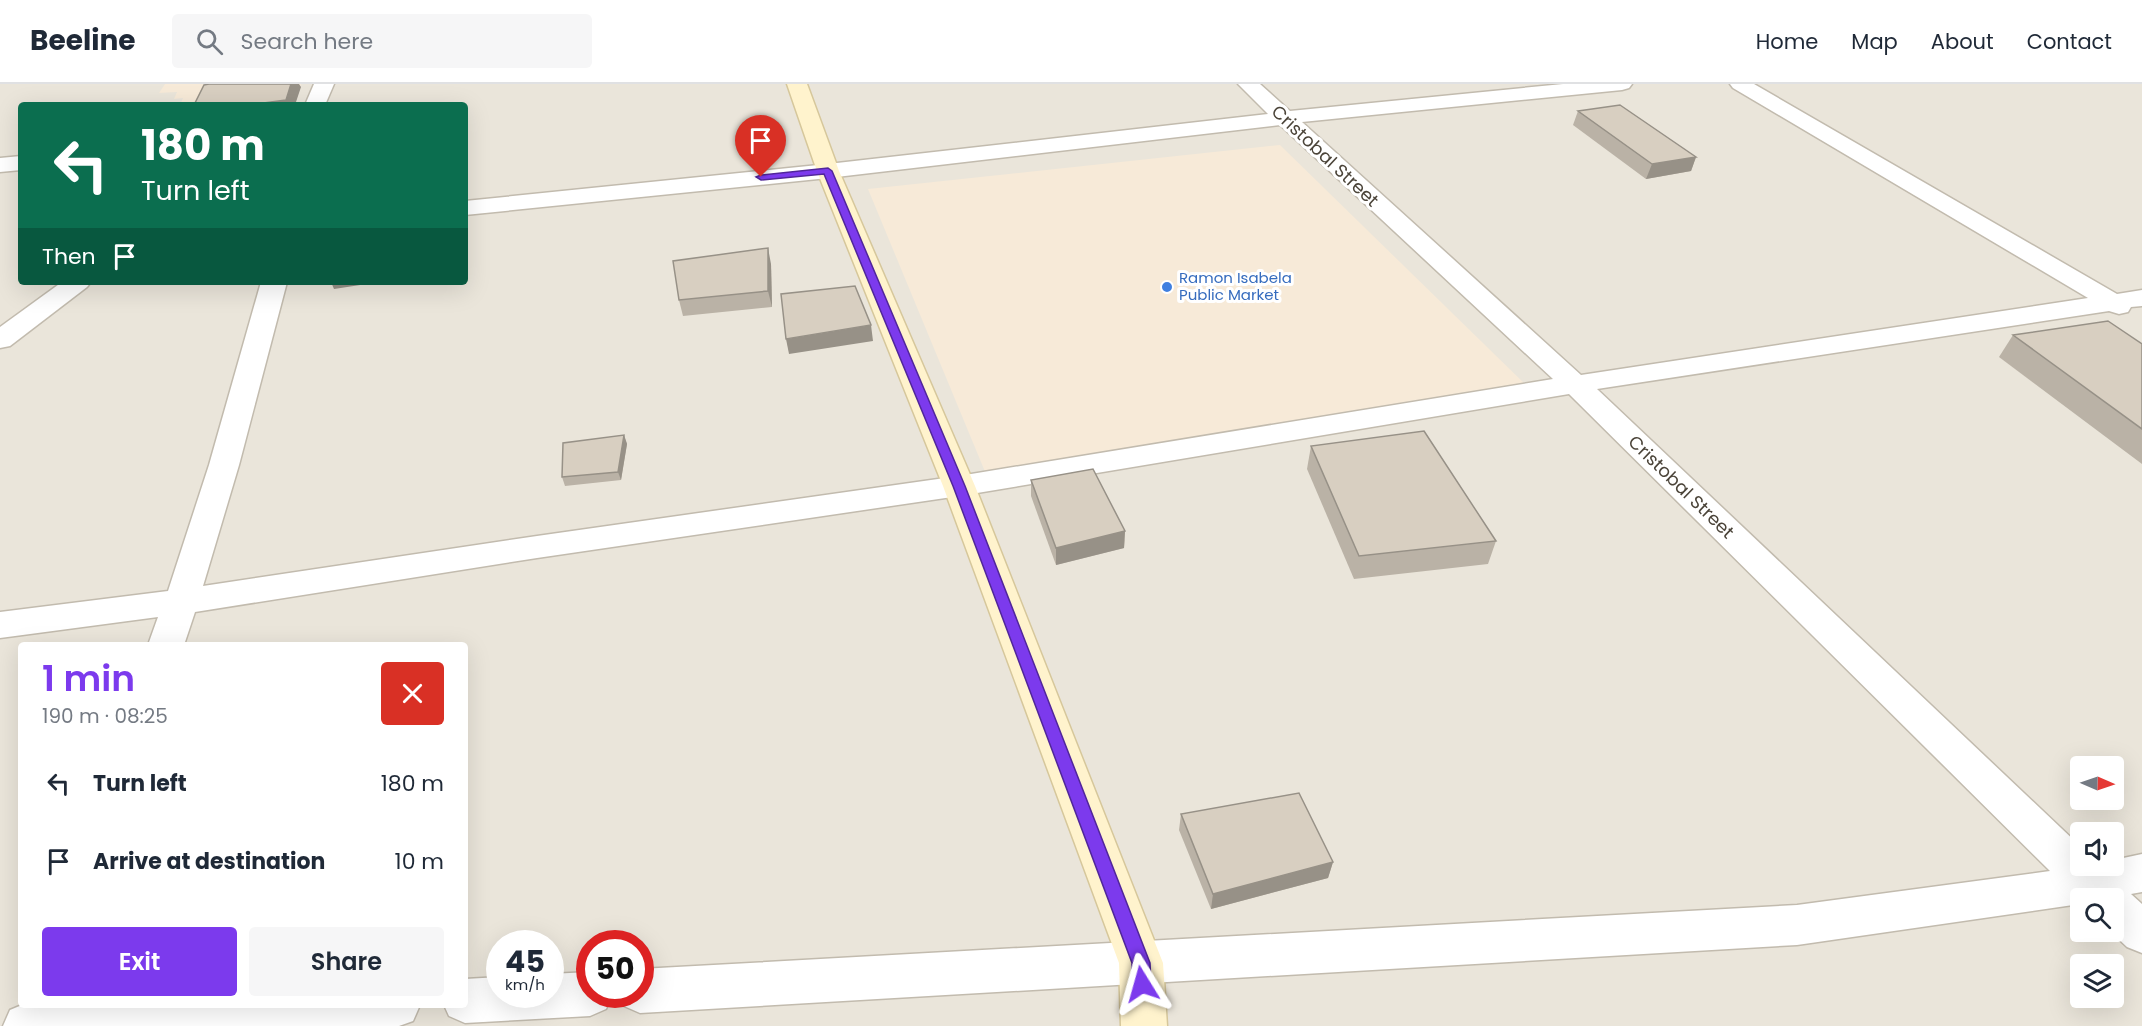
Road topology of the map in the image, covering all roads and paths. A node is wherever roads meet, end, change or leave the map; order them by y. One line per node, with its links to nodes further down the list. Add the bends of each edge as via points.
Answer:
1 (324, 84): 6 (street)
2 (797, 84): 10 (main road)
3 (1248, 84): 7 (street, Cristobal Street)
4 (1622, 84): 7 (street)
5 (1740, 84): 15 (street)
6 (316, 102)
7 (1284, 118): 10 (street); 18 (street, Cristobal Street)
8 (18, 163): 9 (street)
9 (0, 165)
10 (828, 171): 11 (street); 19 (main road)
11 (468, 208)
12 (74, 285): 17 (street)
13 (273, 285): 20 (street, via 228,453)
14 (2142, 298): 15 (street)
15 (2113, 302): 16 (street); 18 (street)
16 (2142, 318)
17 (0, 340)
18 (1575, 384): 19 (street); 24 (street, Cristobal Street)
19 (959, 486): 20 (street); 29 (main road)
20 (182, 602): 21 (street); 22 (street)
21 (0, 625)
22 (167, 642)
23 (2142, 873): 25 (street)
24 (2096, 888)
25 (2117, 888)
26 (2070, 899): 29 (street, via 1797,925)
27 (2124, 915): 28 (street, Cristobal Street)
28 (2142, 933)
29 (1141, 963): 30 (street); 36 (main road)
30 (654, 990)
31 (576, 995): 32 (street)
32 (468, 1001)
33 (33, 1008): 35 (street)
34 (344, 1008): 35 (street)
35 (26, 1026)
36 (1144, 1026)

